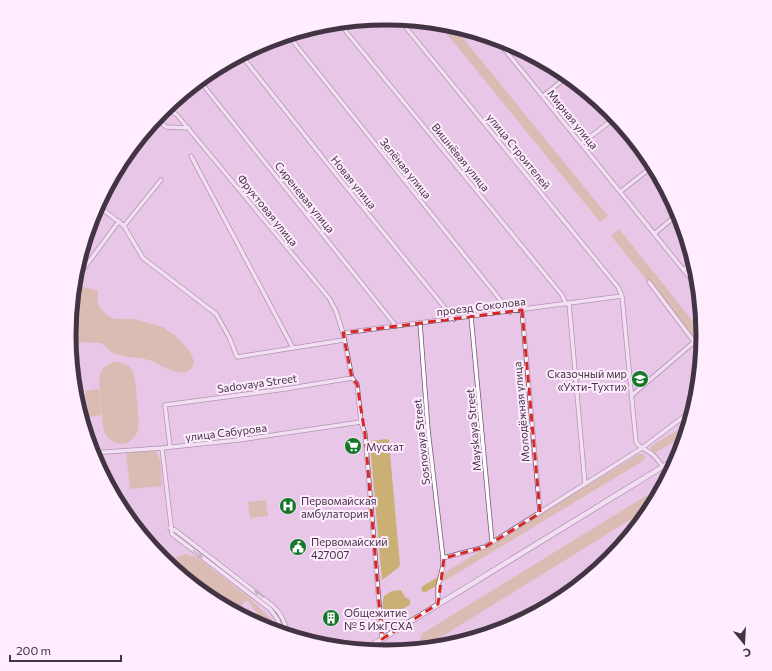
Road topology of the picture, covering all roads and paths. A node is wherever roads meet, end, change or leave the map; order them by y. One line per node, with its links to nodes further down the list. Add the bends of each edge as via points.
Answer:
1 (405, 26): 28 (street, улица Строителей, via 618,287)
2 (343, 28): 29 (street, Вишнёвая улица)
3 (292, 40): 31 (street, Зелёная улица)
4 (504, 49): 8 (street, Мирная улица)
5 (245, 59): 33 (street, Новая улица)
6 (563, 80): 8 (street)
7 (203, 85): 35 (street, Сиреневая улица)
8 (543, 96): 13 (street, Мирная улица)
9 (171, 111): 12 (street, Фруктовая улица)
10 (611, 121): 13 (street)
11 (161, 122): 12 (street, via 166,127)
12 (189, 128): 36 (street, Фруктовая улица, via 329,298)
13 (581, 144): 17 (street, Мирная улица)
14 (191, 156): 40 (street)
15 (649, 170): 17 (street)
16 (161, 180): 21 (street)
17 (620, 192): 22 (street, Мирная улица)
18 (103, 209): 20 (street)
19 (673, 218): 22 (street)
20 (119, 221): 21 (street); 25 (street)
21 (124, 226): 40 (street, via 143,258 216,314 237,357)
22 (654, 234): 24 (street, Мирная улица)
23 (689, 265): 24 (street)
24 (683, 270): 26 (street, Мирная улица)
25 (82, 271)
26 (692, 280)
27 (649, 282): 38 (street)
28 (622, 296): 29 (street, проезд Соколова); 42 (street)
29 (567, 304): 30 (street, проезд Соколова); 52 (street)
30 (522, 310): 31 (street, проезд Соколова); 53 (street, Молодёжная улица)
31 (510, 312): 32 (street, проезд Соколова)
32 (471, 316): 33 (street, проезд Соколова); 55 (street, Mayskaya Street)
33 (454, 319): 34 (street, проезд Соколова)
34 (420, 323): 35 (street, проезд Соколова); 57 (street, Sosnovaya Street)
35 (396, 326): 36 (street, проезд Соколова)
36 (343, 333): 37 (street, Фруктовая улица)
37 (344, 340): 40 (street); 41 (street, Фруктовая улица)
38 (694, 342): 39 (street); 42 (street)
39 (696, 344)
40 (293, 348)
41 (352, 378): 44 (street, Фруктовая улица, via 357,384); 45 (street, Sadovaya Street, via 165,405)
42 (631, 396): 47 (street, via 636,442)
43 (686, 415): 47 (street)
44 (361, 422): 45 (street, улица Сабурова, via 239,440); 62 (street, Фруктовая улица, via 365,434)
45 (170, 447): 46 (street, улица Сабурова)
46 (162, 448): 48 (street, улица Сабурова); 54 (street)
47 (642, 448): 50 (street, via 655,457); 52 (street)
48 (98, 452)
49 (669, 462): 50 (street)
50 (662, 466): 51 (street); 59 (street)
51 (665, 471)
52 (585, 484): 53 (street)
53 (540, 513): 55 (street)
54 (170, 528): 60 (street, one-way to 60, via 172,534 270,609); 61 (street, one-way to 54, via 283,618 273,606)
55 (492, 542): 56 (street, via 480,549)
56 (451, 556): 57 (street); 58 (street)
57 (443, 558): 58 (street, Sosnovaya Street)
58 (443, 566): 59 (street, via 438,586)
59 (438, 604): 62 (street)
60 (280, 628)
61 (287, 630)
62 (382, 639): 63 (street)
63 (371, 645)

